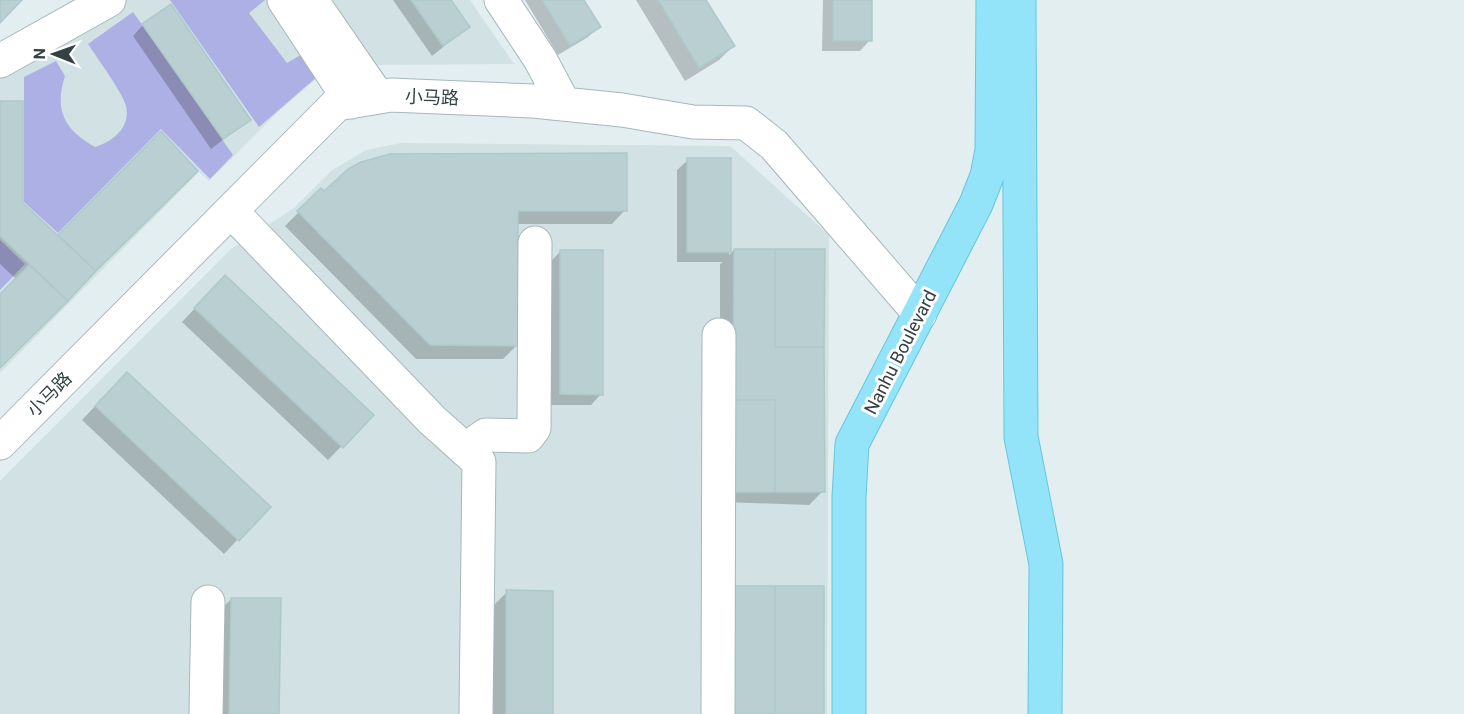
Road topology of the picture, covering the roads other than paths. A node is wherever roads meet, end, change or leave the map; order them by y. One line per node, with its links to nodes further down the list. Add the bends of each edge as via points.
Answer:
1 (109, 0): 7 (street)
2 (284, 0): 8 (street)
3 (312, 0): 8 (street)
4 (501, 0): 9 (street)
5 (993, 0): 12 (main road, Nanhu Boulevard, via 992,150 987,176)
6 (1019, 0): 21 (main road, via 1021,437 1046,564)
7 (0, 62)
8 (364, 100): 9 (street, 小马路, via 391,95); 10 (street, 小马路, via 338,104)
9 (564, 104): 12 (street, 小马路, via 693,122 746,123 774,145)
10 (232, 212): 14 (street, 小马路); 15 (street)
11 (535, 243): 15 (street, via 534,428 528,436 486,435)
12 (920, 314): 20 (main road, Nanhu Boulevard, via 852,444)
13 (718, 335): 19 (street)
14 (0, 443)
15 (465, 450): 18 (street, via 479,462)
16 (208, 602): 17 (street)
17 (206, 714)
18 (476, 714)
19 (718, 714)
20 (849, 714)
21 (1045, 714)

